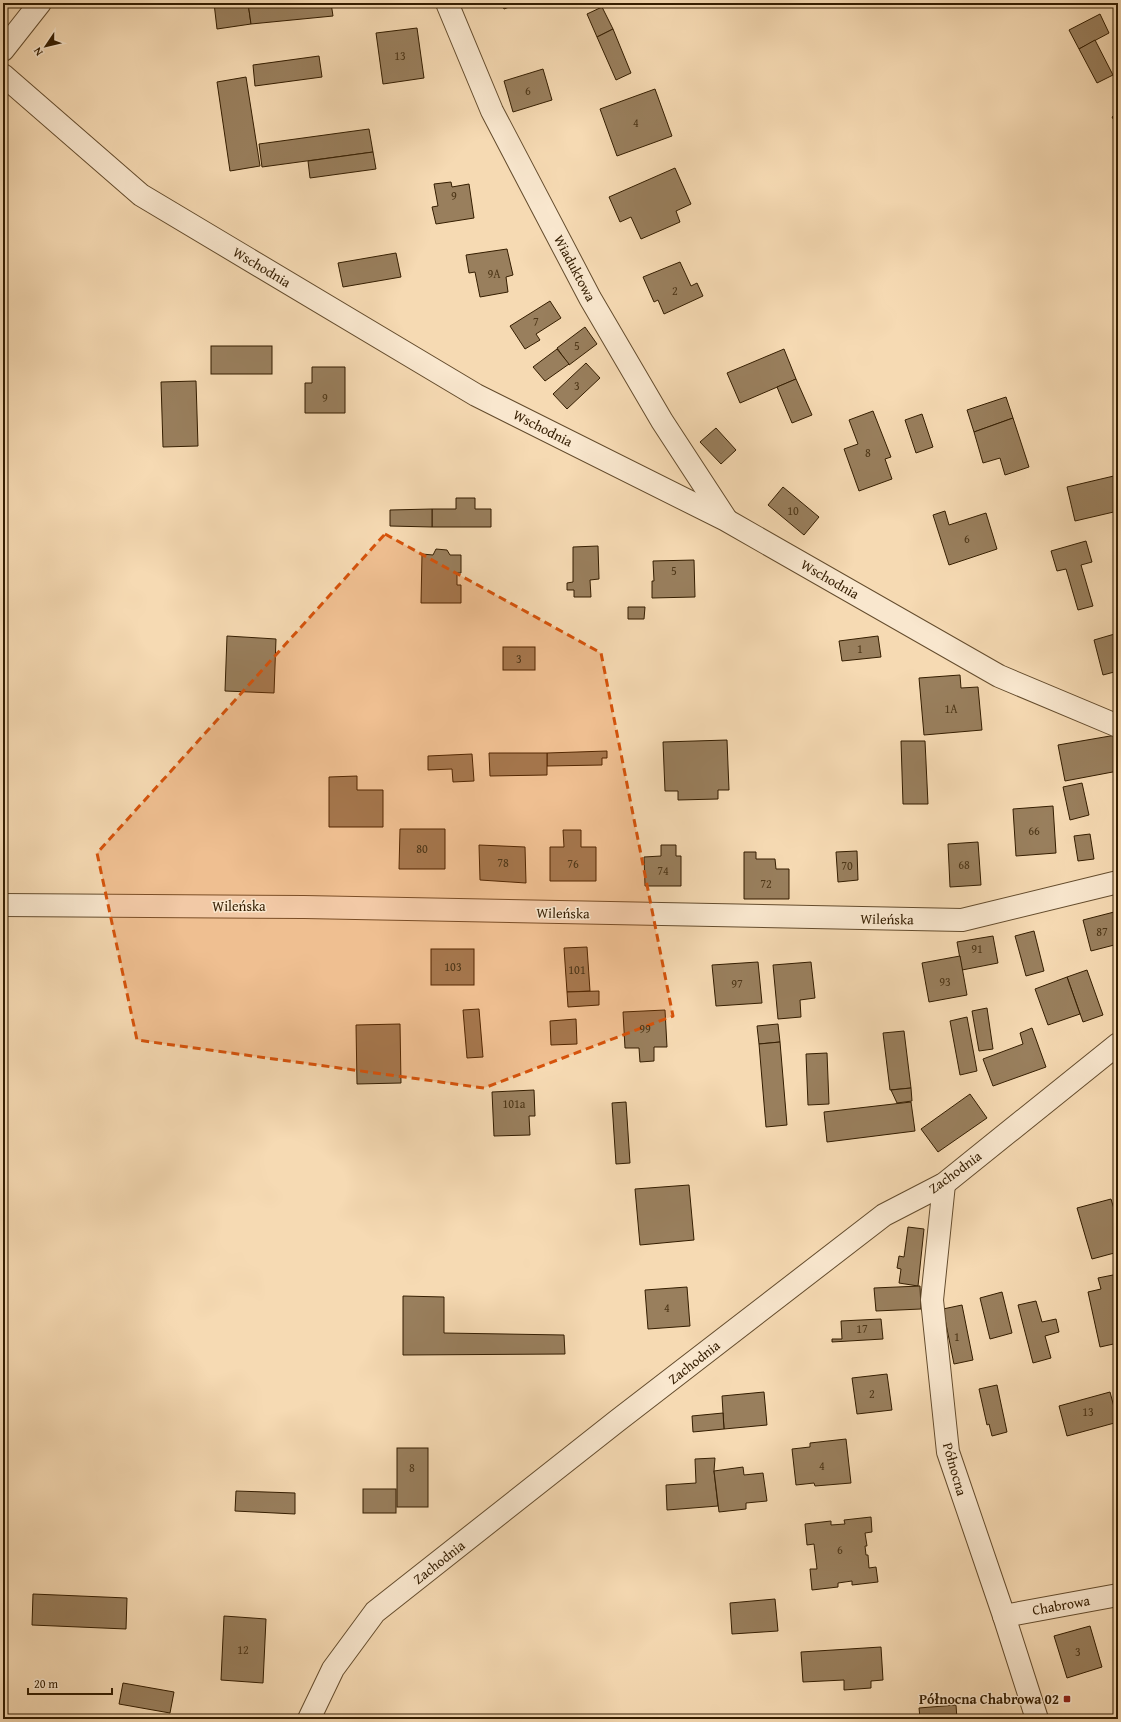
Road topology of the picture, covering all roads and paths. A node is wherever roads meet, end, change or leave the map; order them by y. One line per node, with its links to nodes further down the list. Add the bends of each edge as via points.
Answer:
1 (40, 3): 3 (street)
2 (446, 3): 5 (street, Wiaduktowa, via 492,111 590,298 662,421)
3 (3, 50)
4 (3, 76): 5 (street, Wschodnia, via 141,195 476,395)
5 (726, 520): 6 (street, Wschodnia, via 999,676)
6 (1118, 726)
7 (1118, 882): 8 (street, Wileńska, via 962,920 311,907)
8 (3, 905)
9 (1118, 1044): 10 (street, Zachodnia)
10 (944, 1184): 12 (street, Północna, via 932,1300 948,1452); 13 (street, Zachodnia, via 884,1215 375,1612 333,1669)
11 (1118, 1595): 12 (street, Chabrowa)
12 (1004, 1616): 14 (street, Północna)
13 (309, 1719)
14 (1037, 1719)

